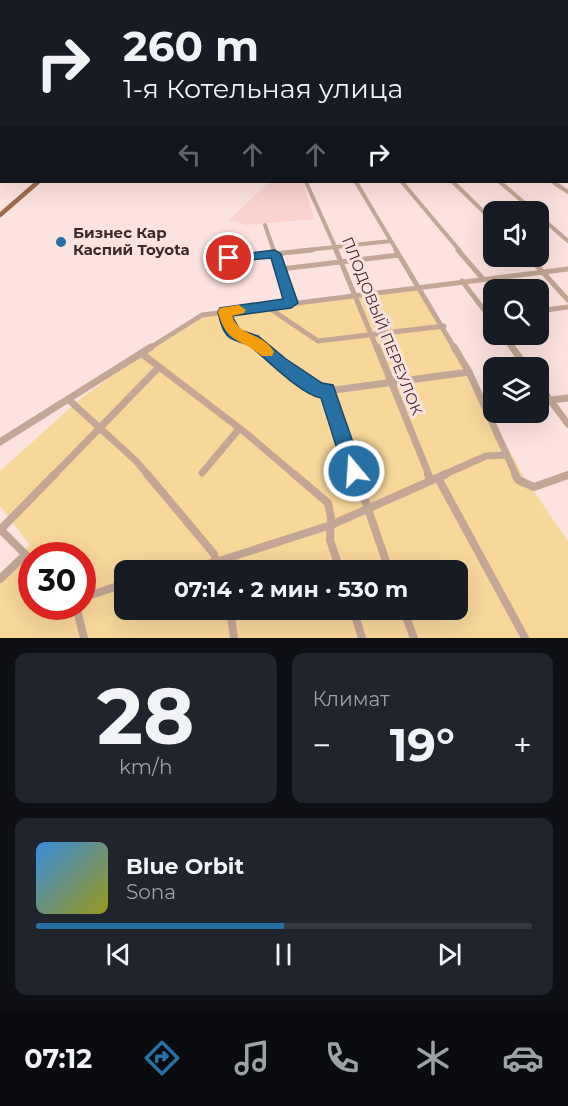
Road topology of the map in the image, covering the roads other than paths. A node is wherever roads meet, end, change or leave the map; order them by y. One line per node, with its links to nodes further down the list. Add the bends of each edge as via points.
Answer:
1 (37, 183): 11 (main road)
2 (306, 183): 16 (street, ПЛОДОВЫЙ ПЕРЕУЛОК)
3 (357, 183): 15 (street)
4 (403, 183): 25 (street)
5 (454, 183): 10 (street)
6 (501, 183): 9 (street)
7 (554, 183): 8 (street)
8 (568, 192)
9 (522, 201)
10 (483, 211)
11 (0, 215)
12 (549, 224): 14 (street)
13 (265, 225): 17 (street)
14 (568, 240)
15 (391, 241): 16 (street); 18 (street)
16 (336, 247): 17 (street); 20 (street, ПЛОДОВЫЙ ПЕРЕУЛОК)
17 (275, 254): 19 (street); 22 (street)
18 (399, 255): 20 (street); 27 (street)
19 (206, 261)
20 (342, 262): 22 (street); 28 (street, ПЛОДОВЫЙ ПЕРЕУЛОК)
21 (538, 267): 24 (street)
22 (280, 269): 30 (street)
23 (568, 269): 24 (street)
24 (543, 272): 25 (street); 29 (street)
25 (483, 279): 26 (street)
26 (462, 281): 27 (street); 33 (street)
27 (418, 287): 28 (street); 36 (street)
28 (357, 294): 30 (street); 37 (street, ПЛОДОВЫЙ ПЕРЕУЛОК)
29 (568, 300)
30 (291, 303): 31 (street)
31 (266, 306): 35 (street); 37 (street, via 318,341)
32 (568, 307): 34 (street)
33 (483, 308)
34 (549, 310)
35 (224, 312): 38 (street, via 202,315); 42 (street, via 235,334 253,340 281,364 319,390)
36 (444, 326): 37 (street); 40 (street)
37 (372, 335): 41 (street, ПЛОДОВЫЙ ПЕРЕУЛОК)
38 (141, 353): 39 (street); 45 (street)
39 (159, 367): 48 (street); 49 (street)
40 (469, 372): 41 (street); 51 (street)
41 (389, 382): 42 (street); 54 (street, ПЛОДОВЫЙ ПЕРЕУЛОК)
42 (327, 391): 55 (street)
43 (549, 398): 46 (street)
44 (568, 398): 46 (street)
45 (68, 399): 48 (street); 50 (street)
46 (551, 400): 47 (street)
47 (568, 424)
48 (100, 426): 57 (street); 59 (street, via 191,524)
49 (239, 429): 52 (street); 56 (street, via 328,503)
50 (0, 442)
51 (506, 454): 53 (street, via 518,480 534,487); 54 (street, via 486,456)
52 (202, 473)
53 (568, 475)
54 (434, 479): 55 (street); 75 (street, ПЛОДОВЫЙ ПЕРЕУЛОК)
55 (367, 511): 56 (street); 62 (street)
56 (331, 525): 60 (street); 61 (street, via 330,540)
57 (0, 530): 58 (street)
58 (18, 548)
59 (216, 560)
60 (235, 560)
61 (337, 560)
62 (385, 560)
63 (18, 566): 64 (street)
64 (0, 579)
65 (114, 587): 66 (street)
66 (96, 593)
67 (80, 620): 71 (street)
68 (232, 620): 72 (street)
69 (356, 620): 73 (street)
70 (408, 620): 74 (street)
71 (84, 638)
72 (234, 638)
73 (362, 638)
74 (414, 638)
75 (525, 638)

